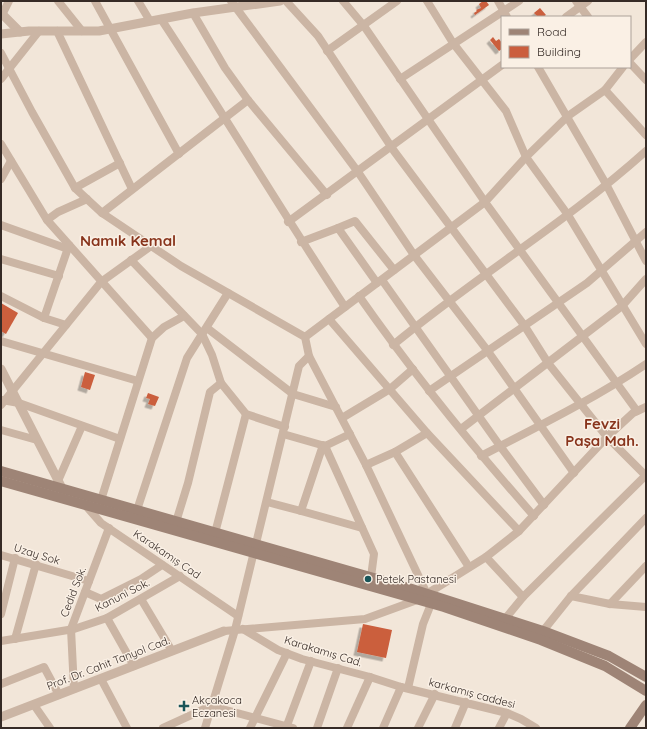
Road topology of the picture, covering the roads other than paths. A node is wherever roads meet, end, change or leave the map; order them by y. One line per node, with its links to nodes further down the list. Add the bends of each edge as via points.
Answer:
1 (9, 1): 16 (street)
2 (58, 1): 27 (street)
3 (95, 1): 24 (street)
4 (138, 1): 22 (street)
5 (280, 1): 13 (street)
6 (286, 1): 32 (street, via 318,36)
7 (343, 1): 23 (street)
8 (397, 1): 23 (street)
9 (427, 1): 31 (street)
10 (498, 1): 17 (street)
11 (519, 1): 17 (street)
12 (588, 1): 14 (street)
13 (234, 4): 15 (street); 57 (street)
14 (578, 4): 18 (street); 19 (street)
15 (193, 13): 21 (street); 45 (street, via 225,68)
16 (2, 14): 29 (street)
17 (506, 14)
18 (567, 16)
19 (587, 16)
20 (501, 17): 31 (street)
21 (161, 19): 22 (street); 47 (street)
22 (150, 21): 24 (street)
23 (364, 26): 32 (street); 41 (street)
24 (111, 29): 27 (street); 53 (street)
25 (39, 31): 26 (street); 29 (street); 39 (street)
26 (57, 31): 27 (street); 56 (street)
27 (82, 31)
28 (2, 32): 29 (street)
29 (20, 32)
30 (646, 42): 34 (street)
31 (453, 43): 41 (street); 42 (street)
32 (327, 51): 51 (street)
33 (1, 53): 39 (street)
34 (631, 58)
35 (631, 64): 43 (street)
36 (501, 66): 42 (street)
37 (539, 68): 46 (street)
38 (622, 68): 44 (street)
39 (9, 69): 40 (street); 60 (street)
40 (1, 79)
41 (400, 79): 48 (street)
42 (482, 80): 48 (street); 54 (street, via 506,111)
43 (646, 80)
44 (605, 90): 46 (street); 49 (street)
45 (248, 100): 47 (street); 62 (street)
46 (568, 116): 54 (street); 59 (street)
47 (225, 119): 53 (street); 68 (street)
48 (428, 120): 51 (street); 64 (street)
49 (646, 135)
50 (1, 144): 55 (street)
51 (391, 148): 57 (street); 71 (street)
52 (646, 150): 59 (street)
53 (179, 154): 61 (street)
54 (526, 158): 64 (street); 66 (street)
55 (11, 162): 58 (street); 67 (street)
56 (120, 163): 60 (street); 61 (street)
57 (358, 172): 62 (street); 78 (street)
58 (1, 179)
59 (606, 184): 66 (street); 73 (street)
60 (75, 188): 63 (street)
61 (132, 190): 65 (street)
62 (327, 195): 68 (street)
63 (87, 199): 65 (street); 67 (street)
64 (485, 202): 71 (street); 77 (street)
65 (102, 213): 75 (street)
66 (568, 215): 77 (street); 83 (street)
67 (47, 220): 76 (street)
68 (288, 222): 74 (street)
69 (1, 225): 76 (street)
70 (338, 228): 74 (street); 82 (street, via 355,221); 87 (street)
71 (450, 228): 78 (street); 84 (street)
72 (646, 232): 73 (street)
73 (637, 240): 81 (street); 83 (street)
74 (302, 242): 95 (street)
75 (151, 246): 80 (street); 89 (street)
76 (68, 247): 85 (street); 88 (street)
77 (519, 250): 84 (street); 93 (street)
78 (414, 255): 82 (street); 92 (street)
79 (1, 259): 85 (street)
80 (132, 260): 88 (street); 96 (street)
81 (646, 261)
82 (394, 270): 87 (street)
83 (603, 270): 93 (street); 94 (street)
84 (486, 273): 92 (street); 100 (street)
85 (59, 276): 97 (street)
86 (646, 279): 94 (street)
87 (379, 281): 91 (street); 101 (street)
88 (101, 282): 99 (street); 105 (street)
89 (228, 292): 102 (street); 103 (street)
90 (1, 296): 97 (street)
91 (359, 296): 95 (street); 108 (street)
92 (450, 299): 101 (street); 109 (street)
93 (558, 302): 100 (street); 104 (street)
94 (622, 306): 104 (street); 107 (street)
95 (345, 307): 98 (street)
96 (184, 316): 102 (street); 105 (street, via 164,327)
97 (44, 318): 99 (street)
98 (329, 319): 103 (street); 121 (street)
99 (66, 325): 110 (street)
100 (524, 325): 109 (street); 112 (street)
101 (414, 328): 108 (street); 116 (street)
102 (204, 331): 118 (street); 124 (street); 158 (street, via 187,358)
103 (305, 337): 111 (street)
104 (582, 337): 112 (street); 119 (street)
105 (152, 338): 117 (street)
106 (1, 341): 110 (street)
107 (646, 344)
108 (393, 345): 115 (street)
109 (487, 350): 116 (street); 120 (street)
110 (42, 354): 117 (street); 122 (street)
111 (309, 356): 124 (street, via 299,366); 128 (street)
112 (548, 363): 120 (street); 127 (street)
113 (646, 364): 119 (street)
114 (1, 369): 122 (street)
115 (413, 369): 121 (street); 123 (street)
116 (450, 376): 123 (street); 131 (street)
117 (138, 381): 141 (street)
118 (220, 383): 130 (street); 162 (street, via 210,392)
119 (617, 383): 127 (street); 129 (street)
120 (514, 389): 131 (street); 133 (street)
121 (390, 390): 132 (street); 138 (street)
122 (13, 391): 125 (street); 126 (street)
123 (429, 391): 135 (street)
124 (293, 394): 128 (street); 137 (street)
125 (2, 402): 126 (street)
126 (19, 403): 134 (street); 142 (street)
127 (581, 404): 133 (street); 140 (street)
128 (336, 407): 132 (street)
129 (643, 410): 140 (street)
130 (246, 414): 137 (street); 166 (street)
131 (478, 416): 135 (street); 144 (street)
132 (342, 418): 139 (street)
133 (540, 425): 144 (street); 149 (street)
134 (82, 426): 141 (street); 152 (street)
135 (461, 429): 146 (street)
136 (1, 430): 142 (street)
137 (284, 430): 143 (street); 155 (street)
138 (427, 433): 145 (street); 165 (street)
139 (350, 434): 143 (street); 147 (street)
140 (607, 436): 149 (street); 150 (street)
141 (120, 439): 153 (street)
142 (38, 440): 152 (street)
143 (324, 445): 159 (street); 164 (street)
144 (500, 446): 146 (street); 156 (street)
145 (395, 452): 147 (street); 174 (street)
146 (481, 456): 160 (street)
147 (366, 465): 182 (street)
148 (1, 471): 152 (main road)
149 (574, 473): 156 (street)
150 (646, 475): 180 (street)
151 (1, 481): 154 (main road)
152 (60, 485): 153 (main road); 154 (street)
153 (101, 500): 158 (main road)
154 (70, 502): 157 (main road)
155 (267, 502): 159 (street); 167 (street)
156 (544, 505): 160 (street)
157 (87, 506): 163 (street, Karakamış Cad, via 101,523); 167 (main road)
158 (137, 510): 162 (main road)
159 (301, 511): 164 (street)
160 (534, 516): 165 (street)
161 (646, 518): 179 (street)
162 (176, 522): 166 (main road)
163 (109, 528): 172 (street, Karakamış Cad); 177 (street, Cedid Sok.)
164 (362, 528): 176 (street, via 374,554)
165 (519, 531): 169 (street)
166 (215, 533): 167 (main road)
167 (255, 549): 176 (main road); 183 (main road); 187 (street)
168 (1, 555): 170 (street, Uzay Sok)
169 (486, 557): 174 (street); 180 (street)
170 (15, 558): 171 (street, Uzay Sok); 186 (street)
171 (36, 564): 177 (street, Uzay Sok); 194 (street)
172 (162, 564): 175 (street, Karakamış Cad); 178 (street, via 141,579 101,599)
173 (646, 566): 184 (street)
174 (469, 567): 182 (street)
175 (180, 576): 181 (street, Kanuni Sok.); 187 (street, Karakamış Cad)
176 (371, 577): 182 (main road)
177 (89, 581): 178 (street, Cedid Sok.)
178 (85, 592): 190 (street, Cedid Sok.)
179 (571, 596): 184 (street); 193 (street)
180 (523, 597): 189 (street)
181 (141, 599): 188 (street, Kanuni Sok.); 196 (street)
182 (429, 599): 183 (main road); 189 (main road); 205 (street); 207 (main road, via 604,666)
183 (417, 600): 191 (street, via 365,619)
184 (610, 604): 185 (street)
185 (646, 607)
186 (1, 614)
187 (238, 616): 191 (street)
188 (107, 618): 190 (street, Kanuni Sok.); 199 (street)
189 (505, 619): 193 (main road)
190 (71, 629): 194 (street, Kanuni Sok.); 206 (street, Cedid Sok.)
191 (239, 629): 192 (street); 197 (street, Karakamış Cad.); 213 (street)
192 (224, 631): 196 (street, Prof. Dr. Cahit Tanyol Cad.)
193 (543, 631): 202 (main road, via 609,656)
194 (15, 639): 195 (street, Kanuni Sok.)
195 (1, 641)
196 (172, 651): 199 (street, Prof. Dr. Cahit Tanyol Cad.)
197 (287, 653): 198 (street, Karakamış Cad.); 217 (street)
198 (311, 661): 200 (street, Karakamış Cad.); 223 (street)
199 (134, 666): 203 (street, Prof. Dr. Cahit Tanyol Cad.)
200 (338, 668): 201 (street, Karakamış Cad.); 224 (street)
201 (370, 676): 205 (street, Karakamış Cad.); 225 (street)
202 (646, 677)
203 (101, 679): 206 (street, Prof. Dr. Cahit Tanyol Cad.); 219 (street)
204 (1, 684): 209 (street, via 44,667)
205 (404, 688): 208 (street, karkamış caddesi); 226 (street)
206 (74, 689): 209 (street, Prof. Dr. Cahit Tanyol Cad.)
207 (646, 691)
208 (435, 694): 211 (street, karkamış caddesi); 227 (street)
209 (59, 695): 212 (street, Prof. Dr. Cahit Tanyol Cad.)
210 (646, 697): 214 (main road)
211 (466, 702): 215 (street, karkamış caddesi); 228 (street)
212 (34, 705): 216 (street, Prof. Dr. Cahit Tanyol Cad.); 218 (street)
213 (211, 706): 217 (street); 220 (street); 221 (street)
214 (646, 706): 231 (main road)
215 (507, 712): 229 (street); 230 (street, karkamış caddesi)
216 (1, 717)
217 (255, 718): 222 (street); 223 (street)
218 (50, 728)
219 (127, 728)
220 (163, 728)
221 (205, 728)
222 (250, 728)
223 (289, 728)
224 (317, 728)
225 (347, 728)
226 (383, 728)
227 (418, 728)
228 (455, 728)
229 (499, 728)
230 (536, 728)
231 (630, 728)

